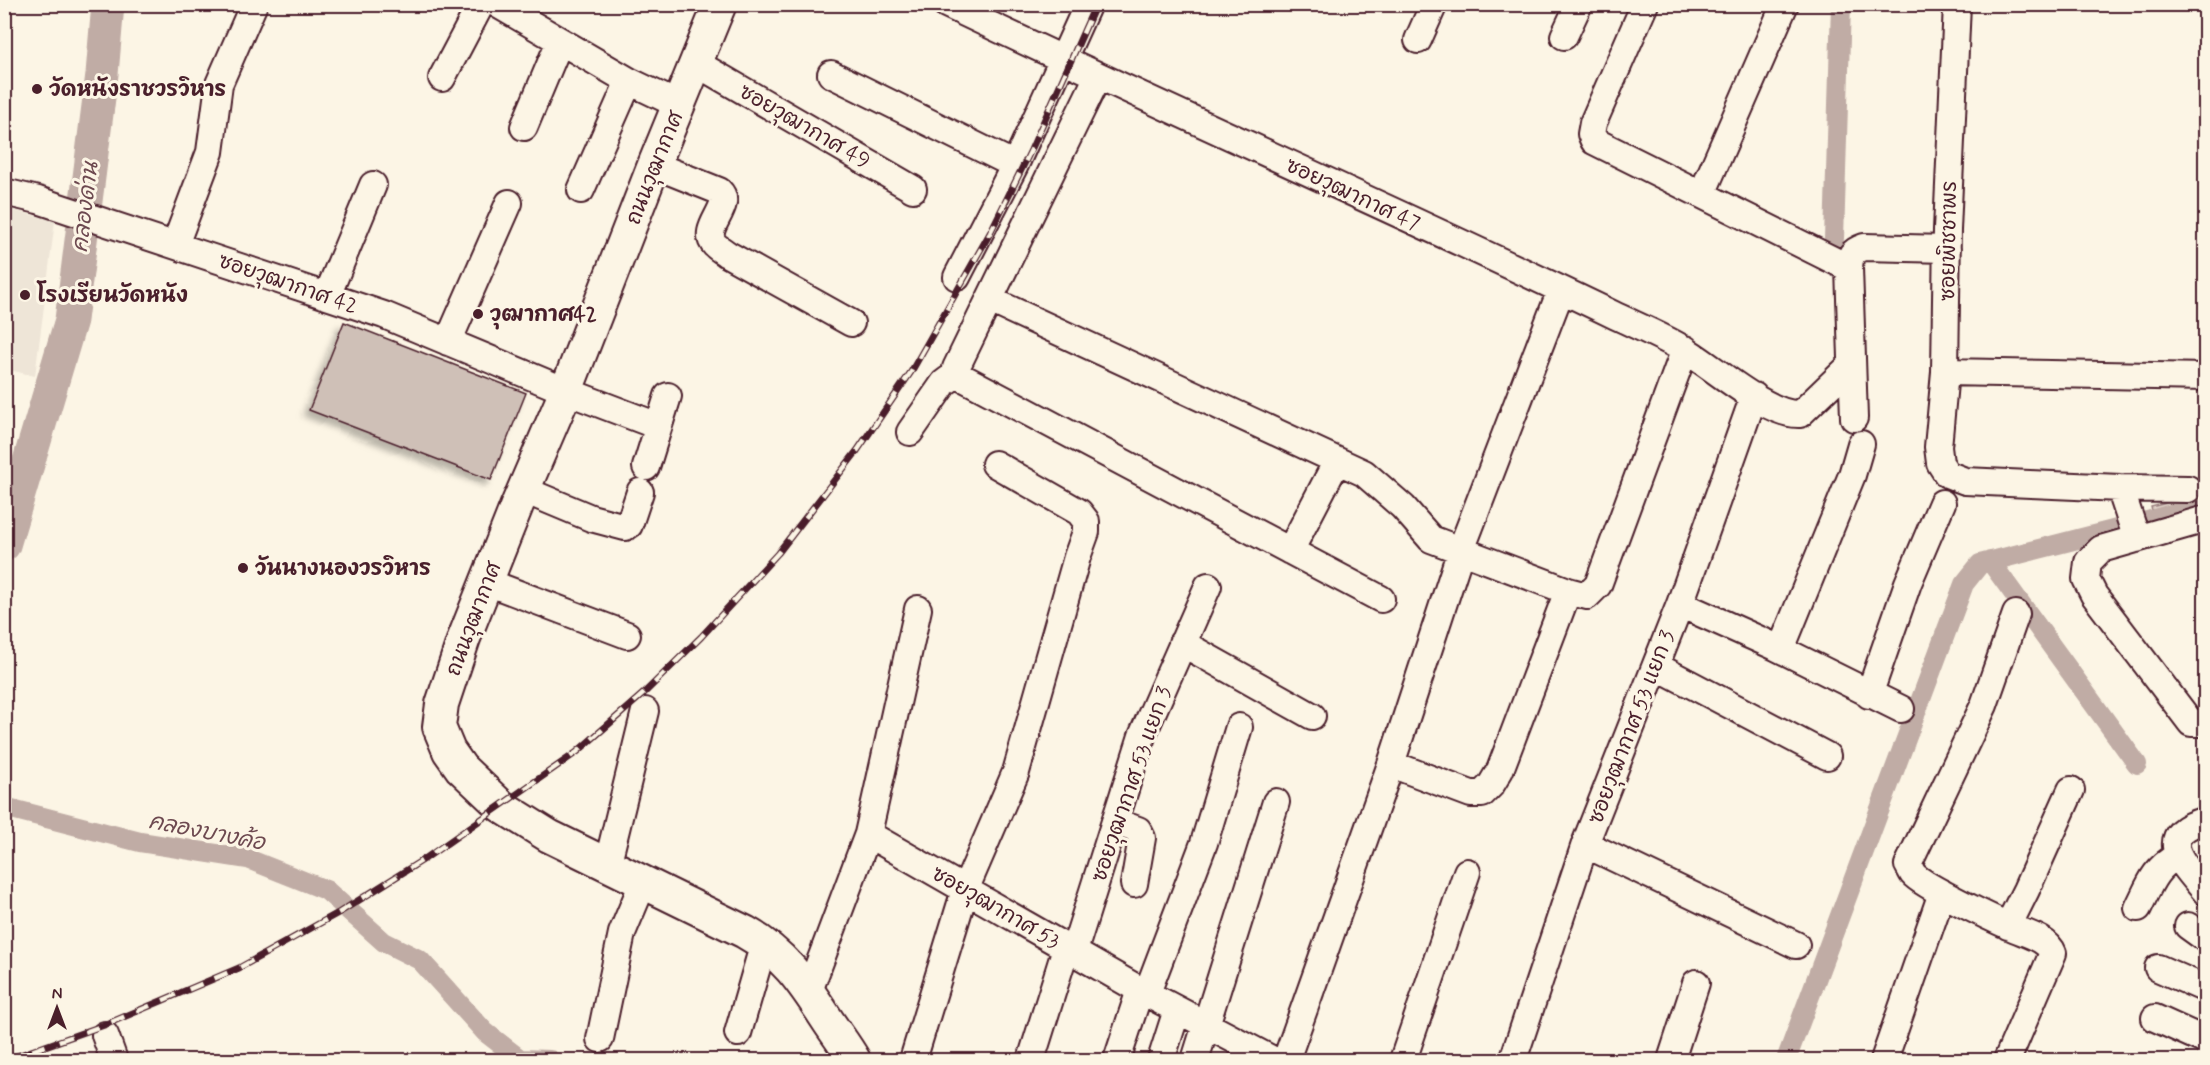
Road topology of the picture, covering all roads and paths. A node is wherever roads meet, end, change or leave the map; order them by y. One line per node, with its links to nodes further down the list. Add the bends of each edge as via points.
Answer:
1 (254, 4): 32 (street, via 219,84 210,152)
2 (480, 4): 20 (street)
3 (497, 4): 15 (street)
4 (720, 4): 17 (main road, ถนนวุฒากาศ)
5 (946, 4): 12 (street, ซอยวุฒากาศ 47)
6 (1088, 4): 16 (street)
7 (1434, 4): 14 (street)
8 (1579, 4): 13 (street)
9 (1645, 4): 30 (street, via 1591,134 1594,141)
10 (1785, 4): 30 (street)
11 (1957, 4): 33 (street, ซอยพิชชาพร)
12 (980, 12): 16 (street, ซอยวุฒากาศ 47)
13 (1564, 36)
14 (1418, 40)
15 (560, 41): 21 (street); 23 (street)
16 (1063, 59): 19 (street, ซอยวุฒากาศ 47); 25 (street)
17 (696, 63): 22 (main road, ถนนวุฒากาศ); 27 (street, ซอยวุฒากาศ 49)
18 (831, 74): 25 (street)
19 (1098, 76): 36 (street, ซอยวุฒากาศ 47); 38 (street)
20 (442, 78)
21 (629, 81): 22 (street); 28 (street)
22 (679, 105): 24 (main road, ถนนวุฒากาศ)
23 (524, 128)
24 (654, 165): 39 (street, via 723,195 712,226 714,244); 46 (main road, ถนนวุฒากาศ)
25 (1015, 165): 35 (street)
26 (373, 185): 37 (street)
27 (913, 189)
28 (582, 190)
29 (4, 192): 32 (street, ซอยวุฒากาศ 42)
30 (1702, 194): 34 (street)
31 (510, 203): 40 (street)
32 (175, 245): 37 (street, ซอยวุฒากาศ 42)
33 (1947, 249): 34 (street, via 1864,247 1850,256); 43 (street, ซอยพิชชาพร)
34 (1849, 268): 42 (street)
35 (957, 277)
36 (1561, 290): 41 (street, ซอยวุฒากาศ 47); 63 (street)
37 (327, 296): 40 (street, ซอยวุฒากาศ 42)
38 (990, 300): 44 (street); 53 (street)
39 (851, 323)
40 (448, 342): 46 (street, ซอยวุฒากาศ 42)
41 (1685, 349): 48 (street, ซอยวุฒากาศ 47); 67 (street, via 1598,585 1587,596)
42 (1852, 364): 48 (street, ซอยวุฒากาศ 47, via 1800,414 1782,412); 49 (street)
43 (1945, 372): 45 (street); 56 (street, ซอยพิชชาพร, via 1938,447 1940,463 1947,474 1965,481)
44 (956, 374): 51 (street, via 944,383); 64 (street)
45 (2205, 377)
46 (566, 391): 50 (street, ซอยวุฒากาศ 42); 58 (main road, ถนนวุฒากาศ)
47 (668, 396): 50 (street)
48 (1754, 396): 69 (street, ซอยวุฒากาศ 53 แยก 3)
49 (1854, 418)
50 (658, 426): 55 (street)
51 (910, 432)
52 (1861, 444): 74 (street)
53 (1337, 460): 63 (street, via 1364,473 1431,539); 64 (street)
54 (995, 464): 95 (street, via 1079,512 1086,521 1086,532 1016,772)
55 (646, 467)
56 (2120, 488): 57 (street); 62 (street)
57 (2188, 489)
58 (524, 490): 59 (street, via 591,518 625,527); 65 (main road, ถนนวุฒากาศ)
59 (640, 492)
60 (1942, 503): 76 (street, via 1908,583)
61 (2205, 519): 62 (street)
62 (2137, 539): 80 (street, via 2101,549 2088,562 2086,579 2191,723)
63 (1461, 550): 67 (street); 83 (street)
64 (1290, 551): 68 (street)
65 (487, 582): 72 (street); 91 (main road, ถนนวุฒากาศ, via 442,704 439,727 449,751 501,806)
66 (1208, 586): 73 (street, ซอยวุฒากาศ 53 แยก 3)
67 (1568, 591): 83 (street, via 1500,770 1482,795 1471,795)
68 (1381, 599)
69 (1680, 604): 74 (street); 75 (street, ซอยวุฒากาศ 53 แยก 3)
70 (918, 609): 88 (street)
71 (2016, 614): 97 (street, via 1984,705 1908,865 1913,874)
72 (627, 635)
73 (1182, 643): 79 (street); 87 (street, ซอยวุฒากาศ 53 แยก 3, via 1142,736)
74 (1781, 649): 76 (street)
75 (1656, 666): 82 (street); 89 (street, ซอยวุฒากาศ 53 แยก 3)
76 (1869, 695): 77 (street)
77 (1901, 709)
78 (645, 711): 91 (street)
79 (1312, 716)
80 (2205, 723)
81 (1239, 727): 106 (street, via 1204,843)
82 (1827, 756)
83 (1391, 764): 123 (street)
84 (2071, 790): 99 (street)
85 (1276, 802): 110 (street)
86 (2205, 820): 90 (street, via 2192,823 2179,834)
87 (1116, 822): 94 (street, via 1138,830 1143,838); 102 (street, ซอยวุฒากาศ 53 แยก 3)
88 (868, 834): 95 (street, ซอยวุฒากาศ 53); 107 (street)
89 (1585, 844): 101 (street); 125 (street, ซอยวุฒากาศ 53 แยก 3)
90 (2177, 856): 96 (street); 98 (street, via 2153,876)
91 (607, 866): 93 (main road, ถนนวุฒากาศ)
92 (1467, 872): 124 (street)
93 (643, 883): 100 (main road, ถนนวุฒากาศ); 113 (street, via 622,933)
94 (1134, 884)
95 (965, 890): 102 (street, ซอยวุฒากาศ 53); 117 (street)
96 (2205, 892)
97 (1942, 893): 99 (street); 127 (street)
98 (2139, 908)
99 (2008, 926): 128 (street, via 2044,941 2053,953)
100 (764, 943): 107 (main road, ถนนวุฒากาศ, via 791,967); 111 (street)
101 (1796, 945)
102 (1070, 950): 106 (street, ซอยวุฒากาศ 53); 118 (street, ซอยวุฒากาศ 53 แยก 3)
103 (2158, 968): 105 (street)
104 (1696, 983): 126 (street)
105 (2205, 989)
106 (1144, 991): 108 (street, ซอยวุฒากาศ 53); 119 (street)
107 (809, 992): 116 (main road, ถนนวุฒากาศ)
108 (1176, 1010): 110 (street, ซอยวุฒากาศ 53); 120 (street)
109 (2155, 1018): 114 (street)
110 (1207, 1027): 121 (street); 122 (street, ซอยวุฒากาศ 53)
111 (738, 1033)
112 (105, 1035): 115 (street)
113 (600, 1039)
114 (2205, 1041)
115 (114, 1060)
116 (854, 1060)
117 (913, 1060)
118 (1031, 1060)
119 (1117, 1060)
120 (1161, 1060)
121 (1195, 1060)
122 (1273, 1060)
123 (1286, 1060)
124 (1403, 1060)
125 (1513, 1060)
126 (1671, 1060)
127 (1884, 1060)
128 (2007, 1060)

